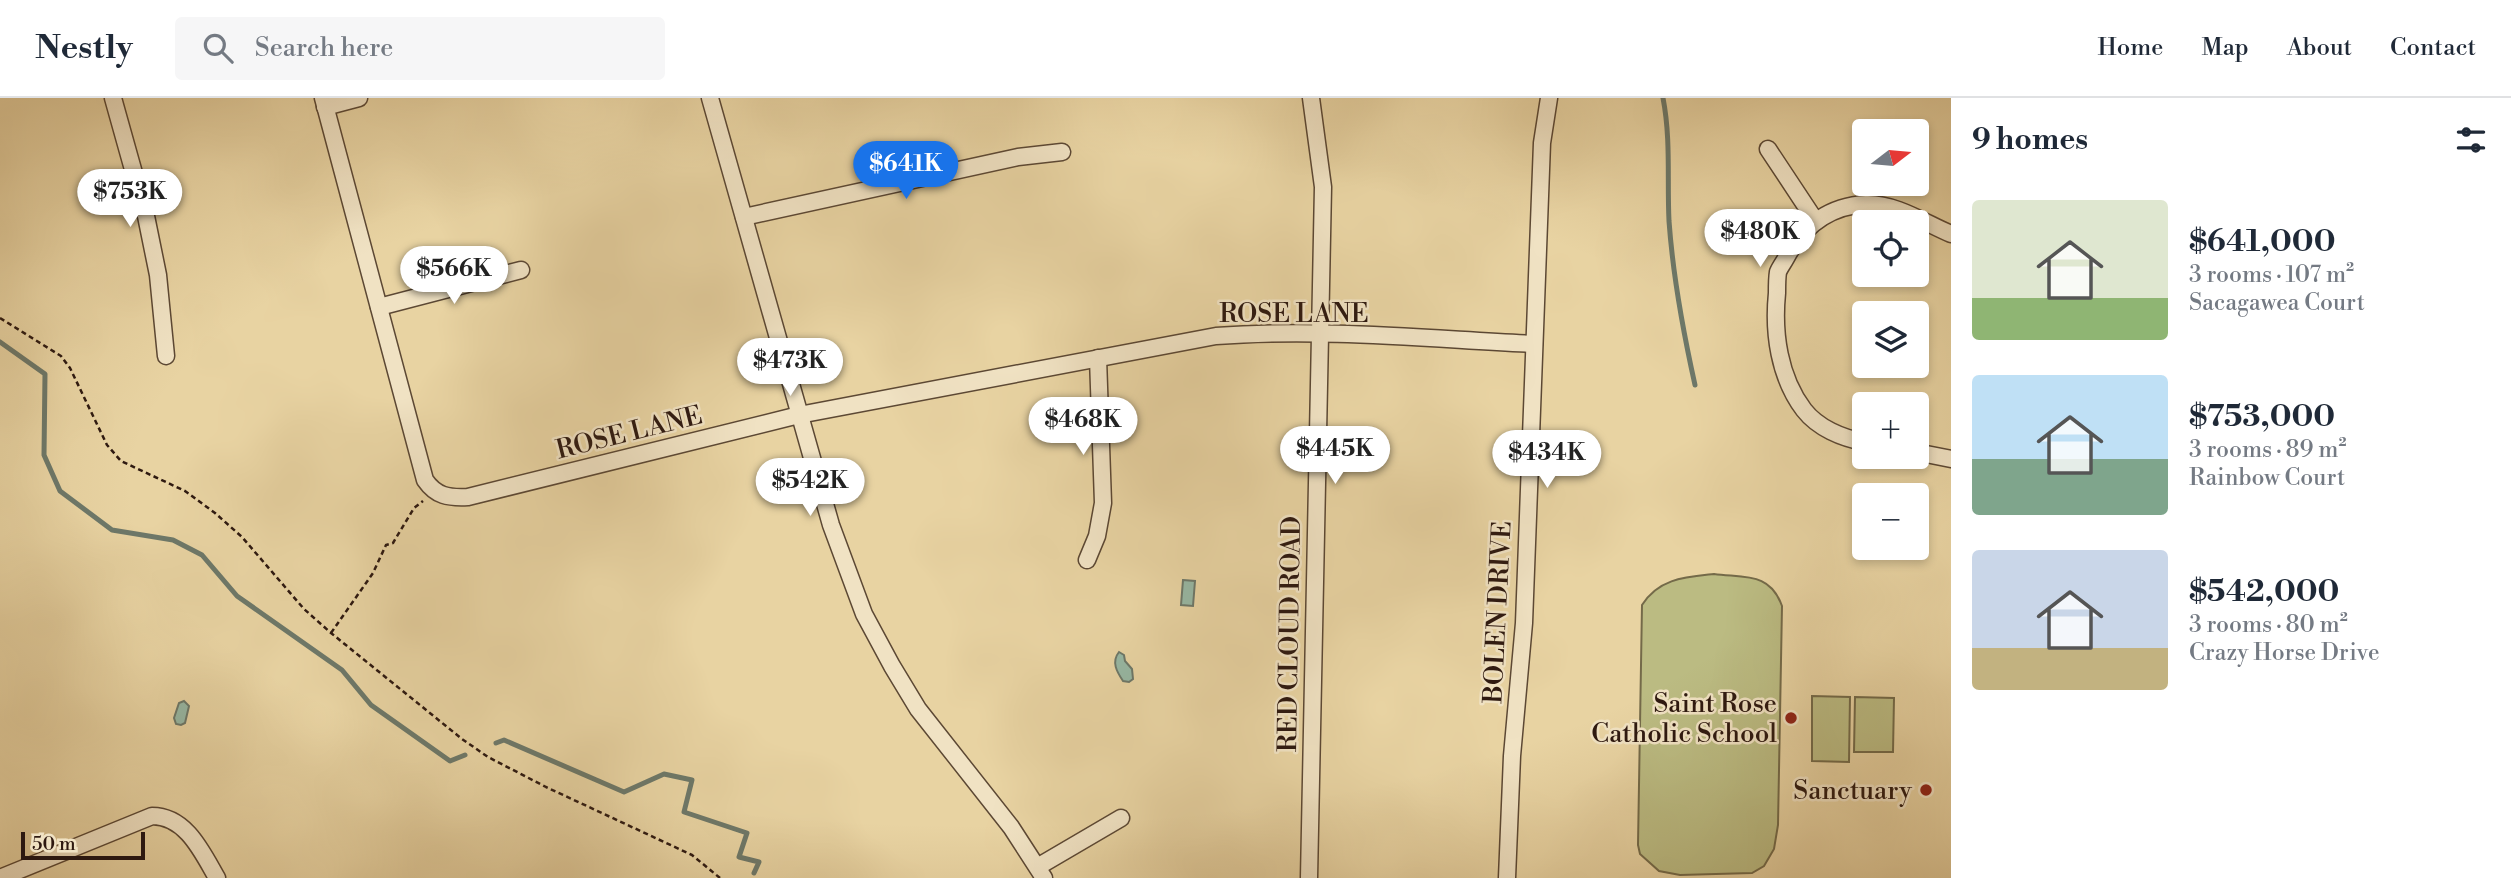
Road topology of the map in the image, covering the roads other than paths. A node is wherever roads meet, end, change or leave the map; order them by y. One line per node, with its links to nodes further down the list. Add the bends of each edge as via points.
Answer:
1 (113, 98): 16 (street, via 146,216 158,275)
2 (359, 98): 6 (street)
3 (710, 98): 9 (street)
4 (1311, 98): 14 (street, RED CLOUD ROAD, via 1323,187)
5 (1549, 98): 15 (street, BOLEN DRIVE, via 1542,143)
6 (324, 102): 13 (street)
7 (1768, 149): 10 (street)
8 (1062, 152): 9 (street, via 1018,157)
9 (744, 217): 18 (street)
10 (1815, 220): 11 (street, via 1868,204 1892,208); 19 (street, via 1794,243 1779,272 1777,351 1805,411 1827,430)
11 (1951, 234)
12 (521, 270): 13 (street)
13 (379, 307): 18 (street, ROSE LANE, via 425,480 434,493 451,498)
14 (1320, 334): 15 (street, ROSE LANE); 17 (street, ROSE LANE, via 1216,336); 27 (street, RED CLOUD ROAD)
15 (1534, 344): 28 (street, BOLEN DRIVE, via 1524,623)
16 (166, 356)
17 (1098, 358): 18 (street, ROSE LANE); 22 (street, via 1103,503)
18 (799, 415): 24 (street, via 864,614 918,709)
19 (1852, 440)
20 (1929, 455): 21 (street)
21 (1951, 459)
22 (1087, 560)
23 (1121, 818): 24 (street)
24 (1042, 872)
25 (0, 878): 26 (street, via 152,816 165,816 182,826)
26 (217, 878)
27 (1309, 878)
28 (1507, 878)

